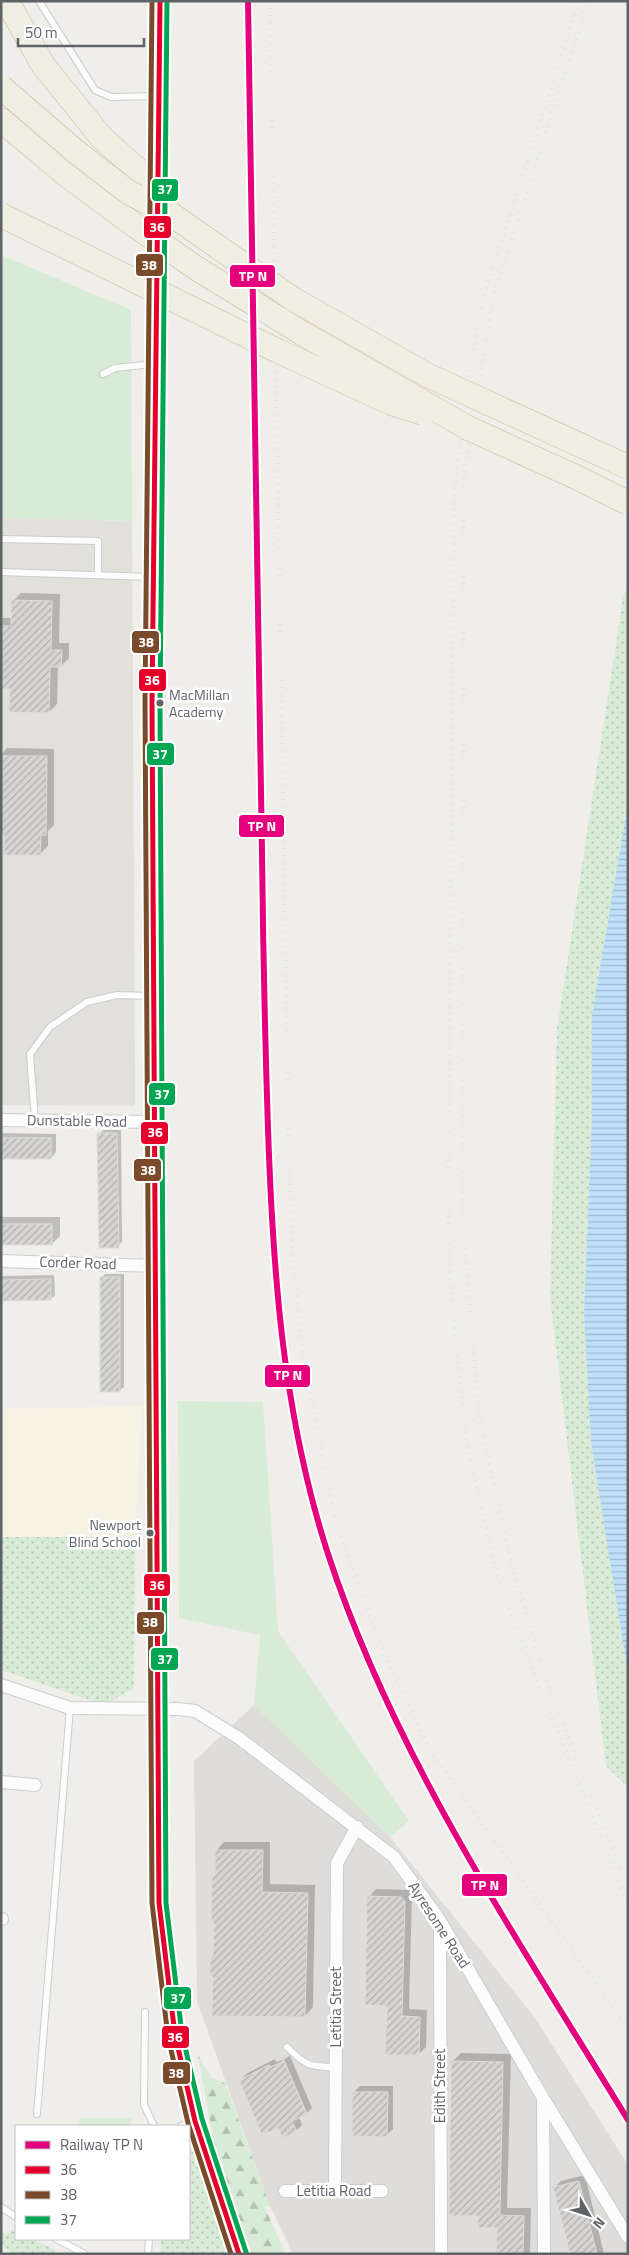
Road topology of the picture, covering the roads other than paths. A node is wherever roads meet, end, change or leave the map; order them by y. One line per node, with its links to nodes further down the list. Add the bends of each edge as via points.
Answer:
1 (7, 1): 7 (highway, bridge, via 44,65 102,138 154,184)
2 (39, 1): 5 (lane, via 95,90 111,97)
3 (160, 1): 5 (main road)
4 (1, 87): 7 (highway, bridge, via 128,192)
5 (158, 96): 9 (main road)
6 (1, 120): 11 (highway, bridge, via 69,177 196,268)
7 (169, 213): 12 (highway, bridge, via 293,299 427,374)
8 (1, 215): 11 (highway, bridge, via 391,403)
9 (155, 364): 10 (lane, via 116,368); 17 (main road)
10 (103, 374)
11 (468, 428): 13 (highway, bridge)
12 (628, 467)
13 (628, 503)
14 (1, 539): 16 (lane, via 98,541)
15 (1, 572): 16 (lane)
16 (98, 575): 17 (lane)
17 (153, 577): 18 (main road)
18 (154, 996): 20 (lane, via 117,995 87,1002 50,1026 30,1054); 21 (main road)
19 (1, 1120): 20 (street, Dunstable Road)
20 (35, 1121): 21 (street, Dunstable Road)
21 (153, 1122): 23 (main road)
22 (1, 1261): 23 (street, Corder Road)
23 (156, 1266): 26 (main road)
24 (1, 1685): 25 (street, Ayresome Road)
25 (70, 1708): 26 (street, Ayresome Road); 35 (lane)
26 (159, 1710): 29 (street, Ayresome Road, via 195,1711 239,1738); 36 (main road, via 159,1903)
27 (35, 1785): 28 (street)
28 (2, 1786)
29 (357, 1828): 30 (street, Ayresome Road, via 394,1858); 33 (street, Letitia Street, via 337,1863)
30 (440, 1919): 34 (street, Ayresome Road); 50 (street, Edith Street)
31 (145, 2012): 37 (lane, via 144,2105)
32 (287, 2047): 33 (lane, via 314,2067)
33 (336, 2067): 40 (street, Letitia Street)
34 (543, 2098): 44 (street, Ayresome Road); 51 (street)
35 (37, 2114)
36 (188, 2123)
37 (154, 2125)
38 (190, 2128): 49 (main road)
39 (285, 2191): 40 (street, Letitia Road)
40 (335, 2191): 41 (street, Letitia Road)
41 (382, 2191)
42 (1, 2208): 43 (lane)
43 (15, 2217)
44 (628, 2237)
45 (58, 2240): 47 (lane)
46 (149, 2240): 48 (lane)
47 (85, 2254)
48 (148, 2254)
49 (239, 2254)
50 (441, 2254)
51 (544, 2254)

